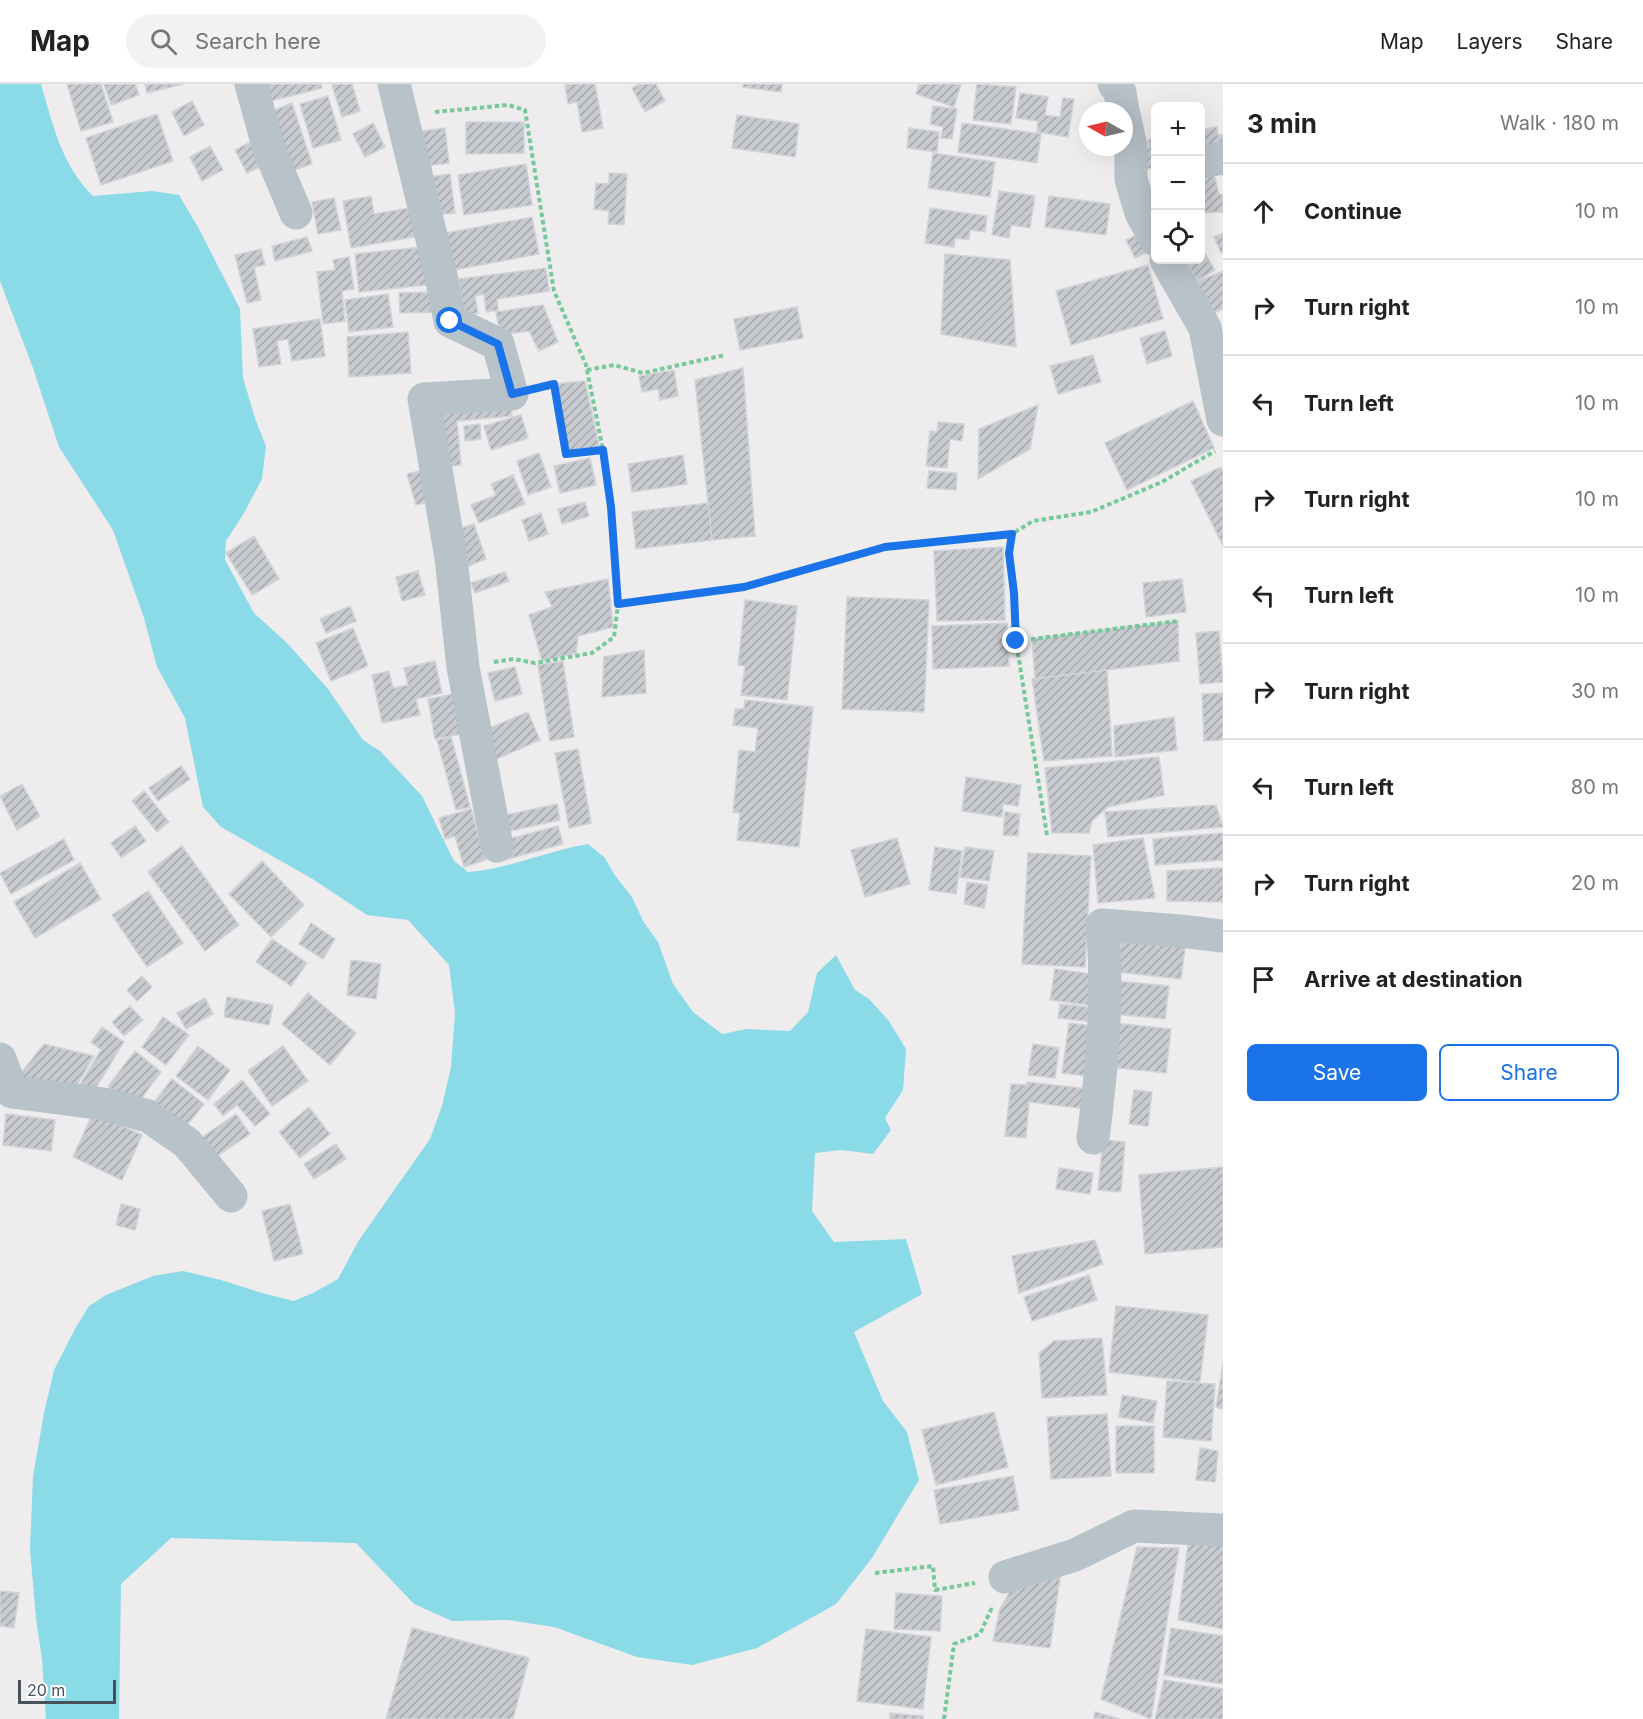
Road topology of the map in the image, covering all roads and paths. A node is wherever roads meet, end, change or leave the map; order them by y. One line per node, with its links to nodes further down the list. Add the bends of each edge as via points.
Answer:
1 (251, 84): 10 (street, via 269,149)
2 (394, 84): 5 (street)
3 (1114, 84): 4 (street)
4 (1122, 102)
5 (402, 117): 14 (path, via 508,105 525,110 554,291); 15 (street, via 450,321 498,344)
6 (1131, 156): 9 (street, via 1131,179)
7 (1223, 158): 8 (street)
8 (1205, 161)
9 (1145, 183): 11 (street, via 1141,213)
10 (296, 213)
11 (1151, 232)
12 (1168, 264): 16 (street, via 1205,328)
13 (724, 355): 14 (path, via 643,373 614,365)
14 (587, 370): 18 (path)
15 (512, 394): 18 (path, via 554,384 566,454); 23 (street, via 424,399 451,558)
16 (1223, 420)
17 (1223, 446): 19 (path, via 1162,482 1091,512 1033,521)
18 (603, 450): 20 (path)
19 (1012, 534): 20 (path, via 885,547 744,587); 22 (path, via 1009,553)
20 (618, 604): 23 (path, via 614,637 592,653 535,663 514,659)
21 (1178, 621): 22 (path)
22 (1016, 641): 24 (path)
23 (464, 666): 25 (street)
24 (1047, 835)
25 (496, 846)
26 (1223, 936): 28 (street, via 1102,925 1106,963)
27 (0, 1059): 29 (street, via 12,1092 104,1104 148,1116 188,1143)
28 (1093, 1138)
29 (231, 1196)
30 (1223, 1530): 32 (street, via 1134,1526 1075,1555)
31 (875, 1573): 32 (path, via 933,1566 935,1590)
32 (1005, 1577): 33 (path, via 980,1634 954,1644)
33 (944, 1719)

